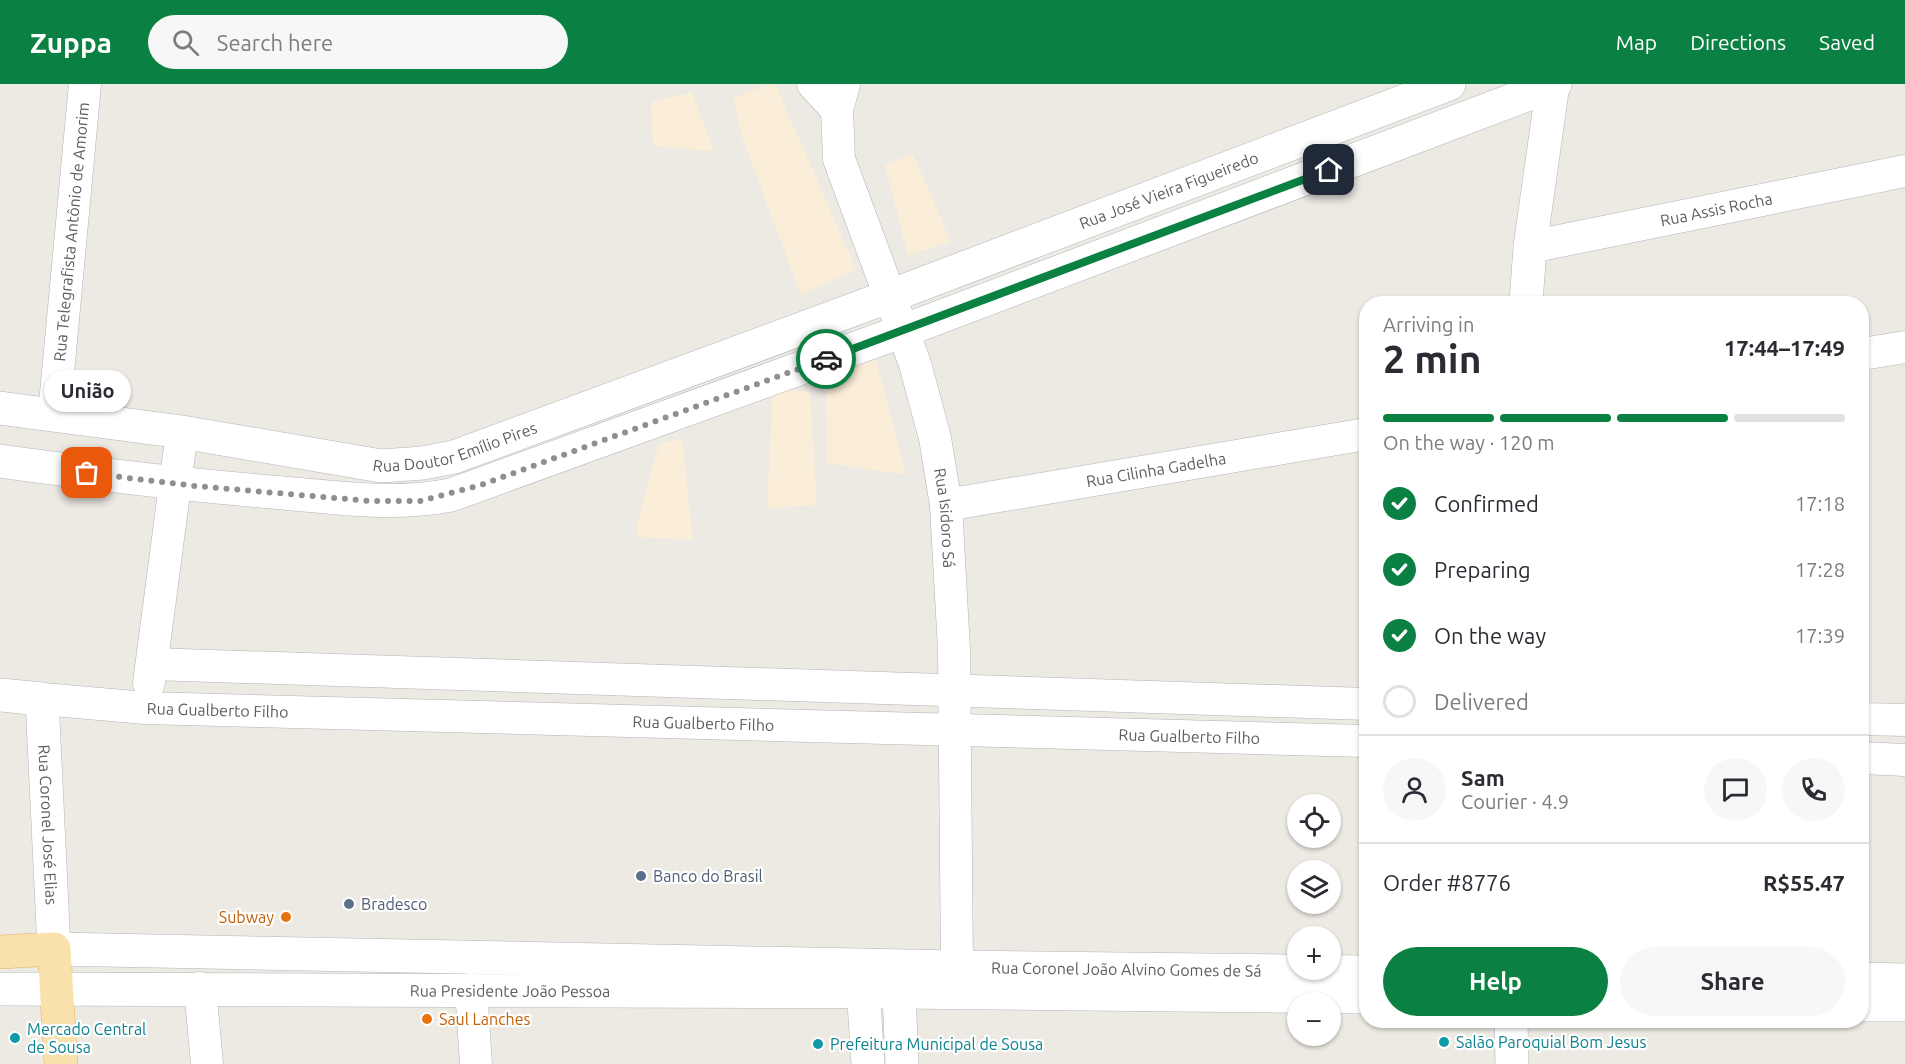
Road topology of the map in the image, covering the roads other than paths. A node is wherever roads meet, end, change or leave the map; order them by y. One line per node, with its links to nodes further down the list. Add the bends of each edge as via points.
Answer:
1 (85, 84): 14 (street, Rua Telegrafista Antônio de Amorim)
2 (813, 84): 5 (street)
3 (1449, 84): 8 (street, Rua José Vieira Figueiredo)
4 (1554, 84): 7 (street); 10 (street)
5 (840, 97): 8 (street, Rua Isidoro Sá, via 839,159)
6 (1905, 171): 7 (street, Rua Assis Rocha)
7 (1530, 247): 9 (street)
8 (890, 296): 10 (street, Rua Isidoro Sá); 15 (street, Rua Doutor Emílio Pires, via 454,457 423,463 381,466)
9 (1526, 296)
10 (903, 331): 18 (street, via 451,495 396,502); 19 (street, Rua Isidoro Sá, via 935,438)
11 (1905, 347): 12 (street)
12 (1869, 353)
13 (0, 408): 14 (street, Rua Doutor Emílio Pires)
14 (54, 416): 15 (street, Rua Doutor Emílio Pires)
15 (182, 432): 18 (street, Rua Gualberto Filho)
16 (1359, 435): 19 (street, Rua Cilinha Gadelha)
17 (0, 461): 18 (street)
18 (173, 484): 20 (street, Rua Gualberto Filho)
19 (946, 505): 21 (street, Rua Isidoro Sá)
20 (152, 664): 21 (street); 26 (street, Rua Gualberto Filho)
21 (955, 692): 24 (street); 29 (street, Rua Isidoro Sá)
22 (0, 695): 23 (street)
23 (42, 699): 26 (street); 34 (street, Rua Coronel José Elias)
24 (1210, 699): 25 (street); 30 (street)
25 (1359, 704)
26 (146, 708): 29 (street, Rua Gualberto Filho)
27 (1869, 719): 28 (street)
28 (1905, 720)
29 (955, 730): 30 (street, Rua Gualberto Filho); 39 (street, Rua Isidoro Sá)
30 (1205, 737): 31 (street, Rua Gualberto Filho)
31 (1359, 741)
32 (1869, 758): 33 (street)
33 (1905, 760)
34 (54, 949): 35 (main road); 37 (street, Rua Presidente João Pessoa); 42 (main road)
35 (0, 951)
36 (1359, 972): 41 (street, Rua Coronel João Alvino Gomes de Sá)
37 (862, 979): 38 (street, Rua Presidente João Pessoa); 45 (street, Rua Presidente João Pessoa); 53 (street)
38 (899, 979): 39 (street, Rua Presidente João Pessoa); 54 (street)
39 (962, 980): 41 (street, Rua Coronel João Alvino Gomes de Sá)
40 (1869, 982): 46 (street)
41 (1212, 983): 47 (street, Rua Coronel João Alvino Gomes de Sá)
42 (56, 987): 43 (street, Rua Presidente João Pessoa); 44 (street, Rua Presidente João Pessoa); 50 (main road)
43 (0, 988)
44 (200, 988): 45 (street, Rua Presidente João Pessoa); 51 (street)
45 (471, 989): 52 (street)
46 (1900, 993): 48 (street)
47 (1359, 996)
48 (1869, 1003)
49 (1511, 1028): 55 (street)
50 (61, 1064)
51 (207, 1064)
52 (476, 1064)
53 (868, 1064)
54 (902, 1064)
55 (1512, 1064)

